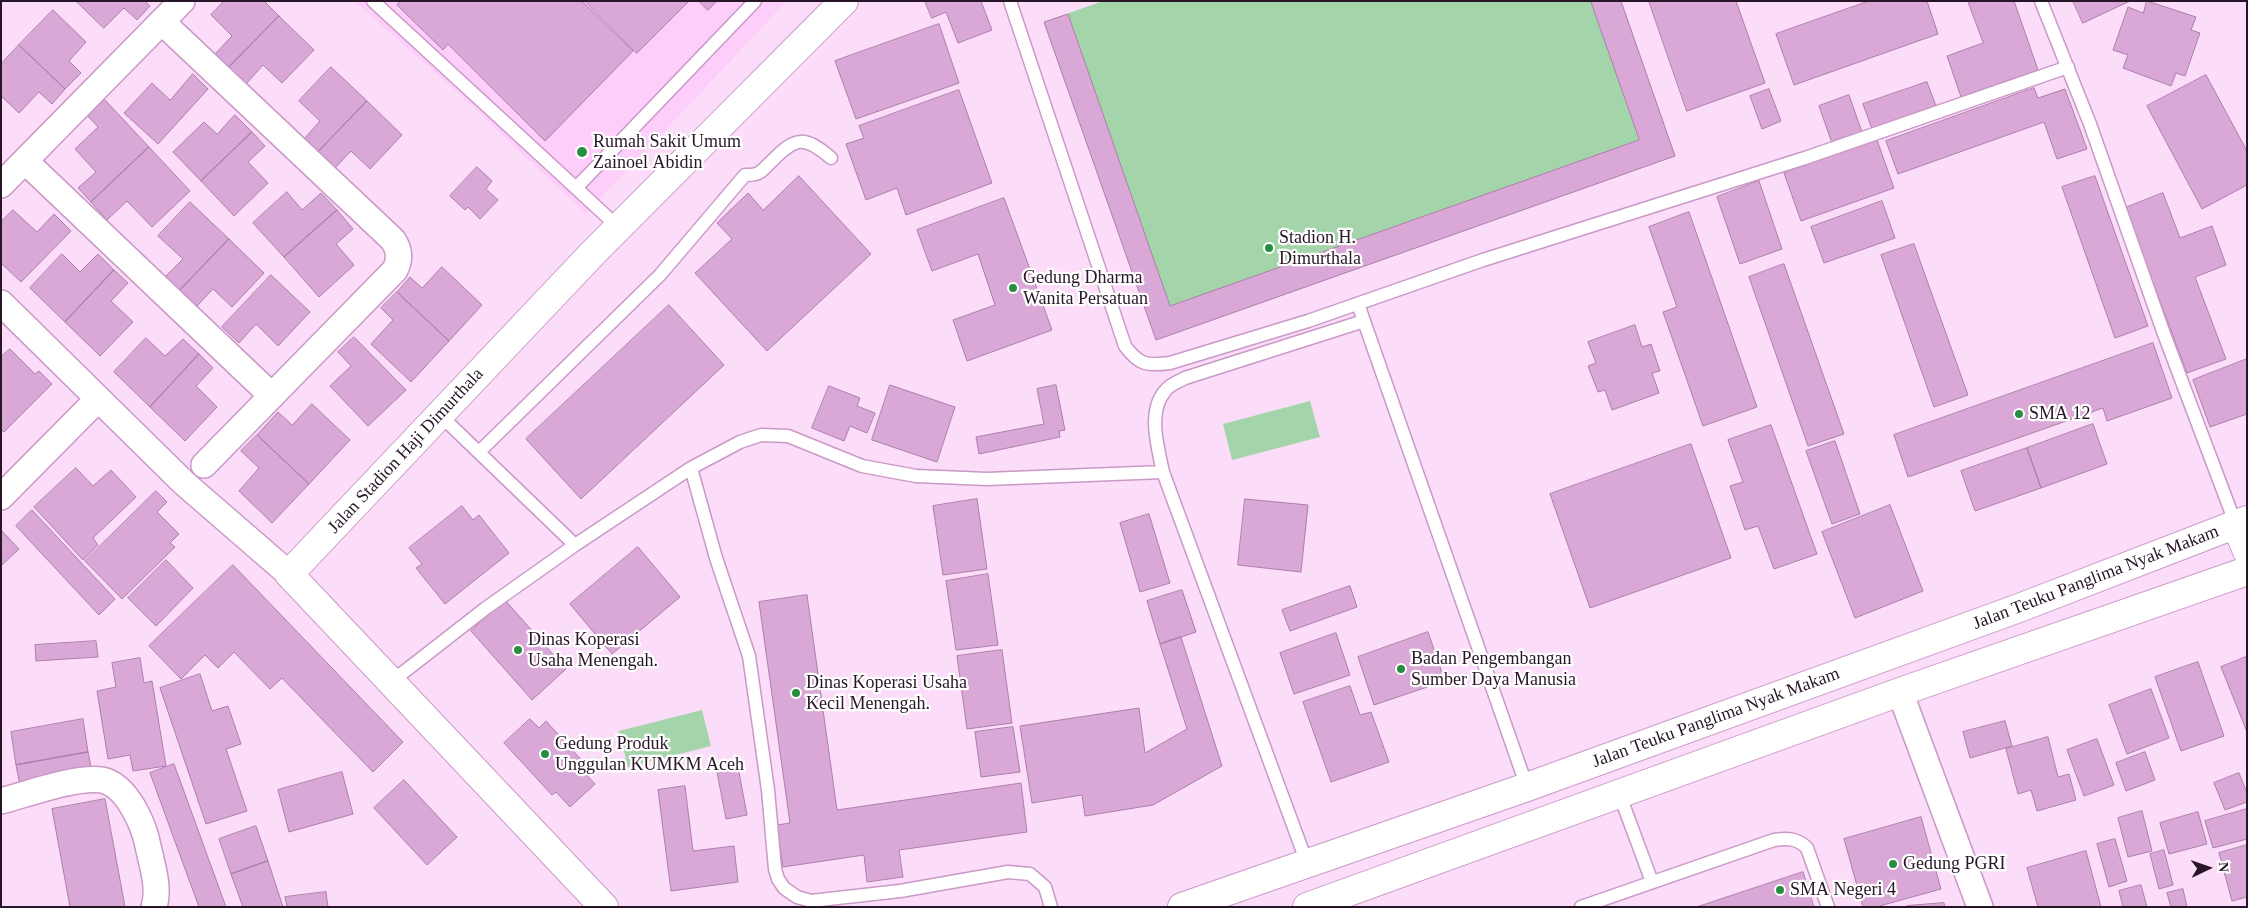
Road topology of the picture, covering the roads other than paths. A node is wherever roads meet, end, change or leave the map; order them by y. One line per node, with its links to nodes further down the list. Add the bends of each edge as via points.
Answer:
1 (182, 1): 7 (street)
2 (373, 1): 12 (lane)
3 (755, 1): 12 (lane)
4 (844, 1): 13 (main road, Jalan Stadion Haji Dimurthala)
5 (1010, 1): 15 (lane, via 1125,346 1133,357 1144,364 1170,363)
6 (2041, 1): 8 (lane)
7 (162, 22): 10 (street); 17 (street, via 396,245 400,258 395,270)
8 (2068, 67): 15 (lane, via 1814,155 1483,260); 25 (lane, via 2164,334)
9 (831, 158): 20 (lane, via 806,140 796,141 760,173 745,175 660,275)
10 (25, 160): 11 (street); 17 (street)
11 (1, 185)
12 (576, 188): 13 (lane)
13 (618, 227): 19 (main road, Jalan Stadion Haji Dimurthala)
14 (1, 303): 18 (street)
15 (1358, 304): 16 (lane)
16 (1364, 321): 23 (lane, via 1185,378 1170,386 1164,391 1157,408 1157,442); 32 (lane)
17 (272, 396): 21 (street)
18 (98, 399): 24 (street); 29 (street, via 184,483)
19 (440, 415): 20 (lane); 29 (main road, Jalan Stadion Haji Dimurthala)
20 (479, 452): 26 (lane)
21 (204, 465)
22 (691, 468): 23 (lane, via 740,442 760,435 778,434 862,466 916,476 996,478); 26 (lane); 39 (lane, via 716,558 749,656 768,790 775,869 784,888 811,901 900,891 1008,872 1030,874 1045,887)
23 (1163, 472): 35 (lane)
24 (1, 496)
25 (2241, 523): 27 (main road); 32 (main road, Jalan Teuku Panglima Nyak Makam, via 2019,608)
26 (574, 545): 30 (lane)
27 (2247, 551)
28 (2247, 571): 31 (main road, Jalan Teuku Panglima Nyak Makam)
29 (289, 574): 30 (main road)
30 (391, 682): 38 (main road)
31 (1900, 692): 33 (main road, Jalan Teuku Panglima Nyak Makam); 44 (street)
32 (1527, 787): 35 (main road, Jalan Teuku Panglima Nyak Makam)
33 (1619, 792): 36 (lane); 41 (main road, Jalan Teuku Panglima Nyak Makam)
34 (1, 801): 37 (street, via 86,780 110,783 126,797 146,834 156,885)
35 (1307, 863): 40 (main road, Jalan Teuku Panglima Nyak Makam)
36 (1652, 882): 42 (lane); 43 (lane, via 1774,840 1791,839 1802,843 1811,855)
37 (154, 907)
38 (604, 907)
39 (1051, 907)
40 (1182, 907)
41 (1307, 907)
42 (1581, 907)
43 (1828, 907)
44 (1980, 907)

